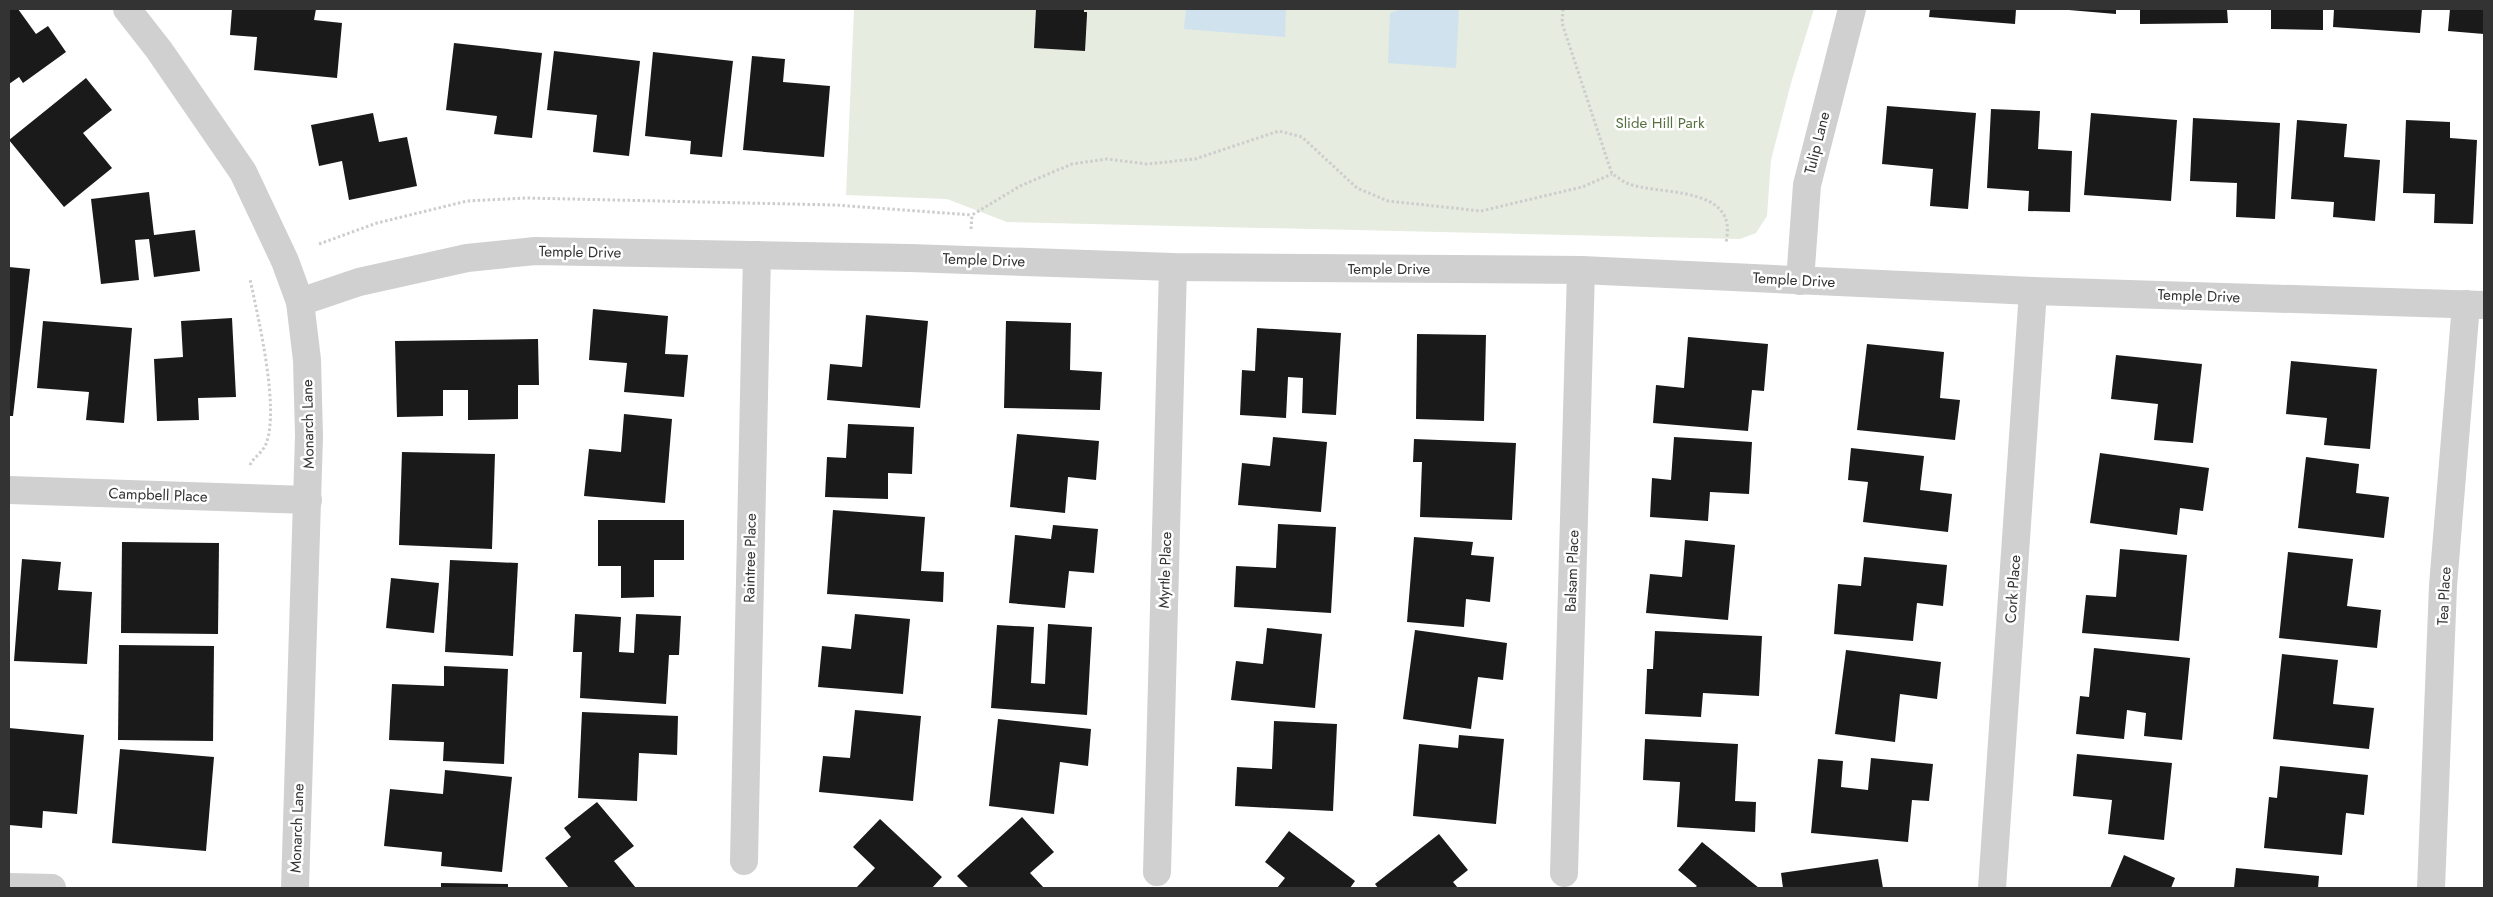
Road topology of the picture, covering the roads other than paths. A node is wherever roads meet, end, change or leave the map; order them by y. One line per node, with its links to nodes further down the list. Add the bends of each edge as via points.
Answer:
1 (127, 9): 8 (street, Monarch Lane, via 244,172)
2 (1852, 9): 6 (street, Tulip Lane, via 1806,185)
3 (757, 255): 4 (street, Temple Drive); 8 (street, Temple Drive, via 535,251 486,256 359,282); 12 (street, Raintree Place)
4 (1173, 267): 5 (street, Temple Drive); 13 (street, Myrtle Place)
5 (1581, 270): 6 (street, Temple Drive); 14 (street, Balsam Place)
6 (1800, 281): 7 (street, Temple Drive)
7 (2033, 290): 9 (street, Temple Drive); 18 (street, Cork Place)
8 (300, 302): 11 (street, Monarch Lane, via 307,360)
9 (2475, 304): 19 (street, Tea Place, via 2444,586)
10 (9, 490): 11 (street, Campbell Place)
11 (308, 500): 17 (street, Monarch Lane)
12 (744, 861)
13 (1157, 872)
14 (1564, 872)
15 (9, 887): 16 (street)
16 (52, 888)
17 (295, 888)
18 (1992, 888)
19 (2431, 888)

